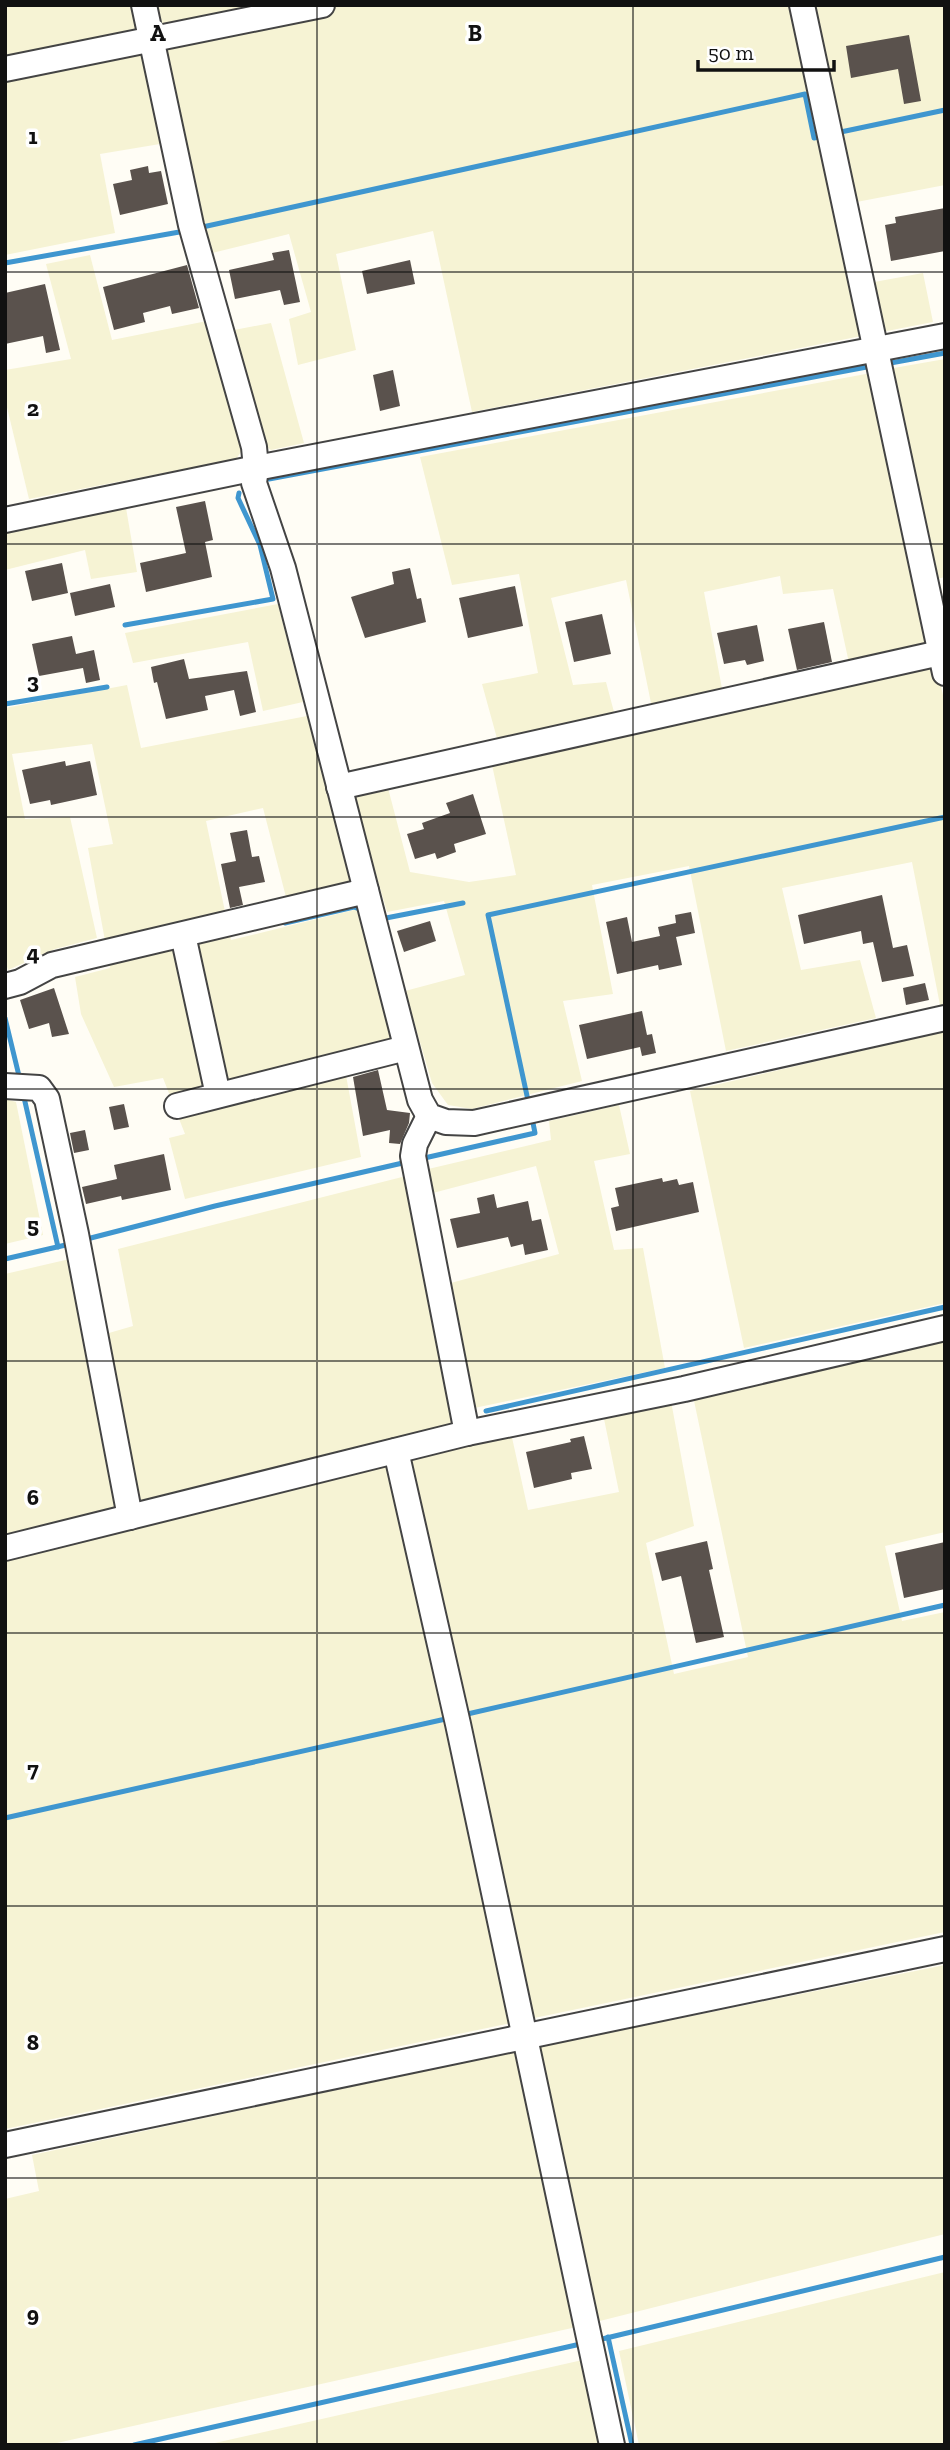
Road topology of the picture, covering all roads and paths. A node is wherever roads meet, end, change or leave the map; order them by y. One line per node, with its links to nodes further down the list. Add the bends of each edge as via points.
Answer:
1 (144, 5): 4 (street)
2 (322, 5): 4 (street)
3 (802, 5): 7 (street)
4 (152, 40): 5 (street); 8 (street, via 192,230 254,447)
5 (5, 69)
6 (945, 336): 7 (street)
7 (877, 359): 8 (street); 10 (street)
8 (256, 468): 9 (street); 12 (street, via 254,483 282,568)
9 (5, 520)
10 (935, 585): 11 (street)
11 (943, 663): 12 (street)
12 (339, 788): 13 (street)
13 (369, 905): 14 (street); 17 (street)
14 (185, 943): 15 (street, via 52,965); 19 (street)
15 (5, 986)
16 (945, 1018): 21 (street, via 474,1123)
17 (406, 1048): 19 (street); 21 (street)
18 (16, 1086): 25 (street, via 39,1088 47,1099)
19 (218, 1095): 20 (street)
20 (177, 1106)
21 (429, 1116): 23 (street, via 415,1144 414,1161)
22 (945, 1328): 23 (street, via 684,1389)
23 (467, 1433): 24 (street)
24 (396, 1451): 25 (street); 28 (street)
25 (130, 1517): 26 (street)
26 (5, 1548)
27 (945, 1949): 28 (street)
28 (524, 2037): 29 (street); 30 (street)
29 (5, 2145)
30 (612, 2445)

